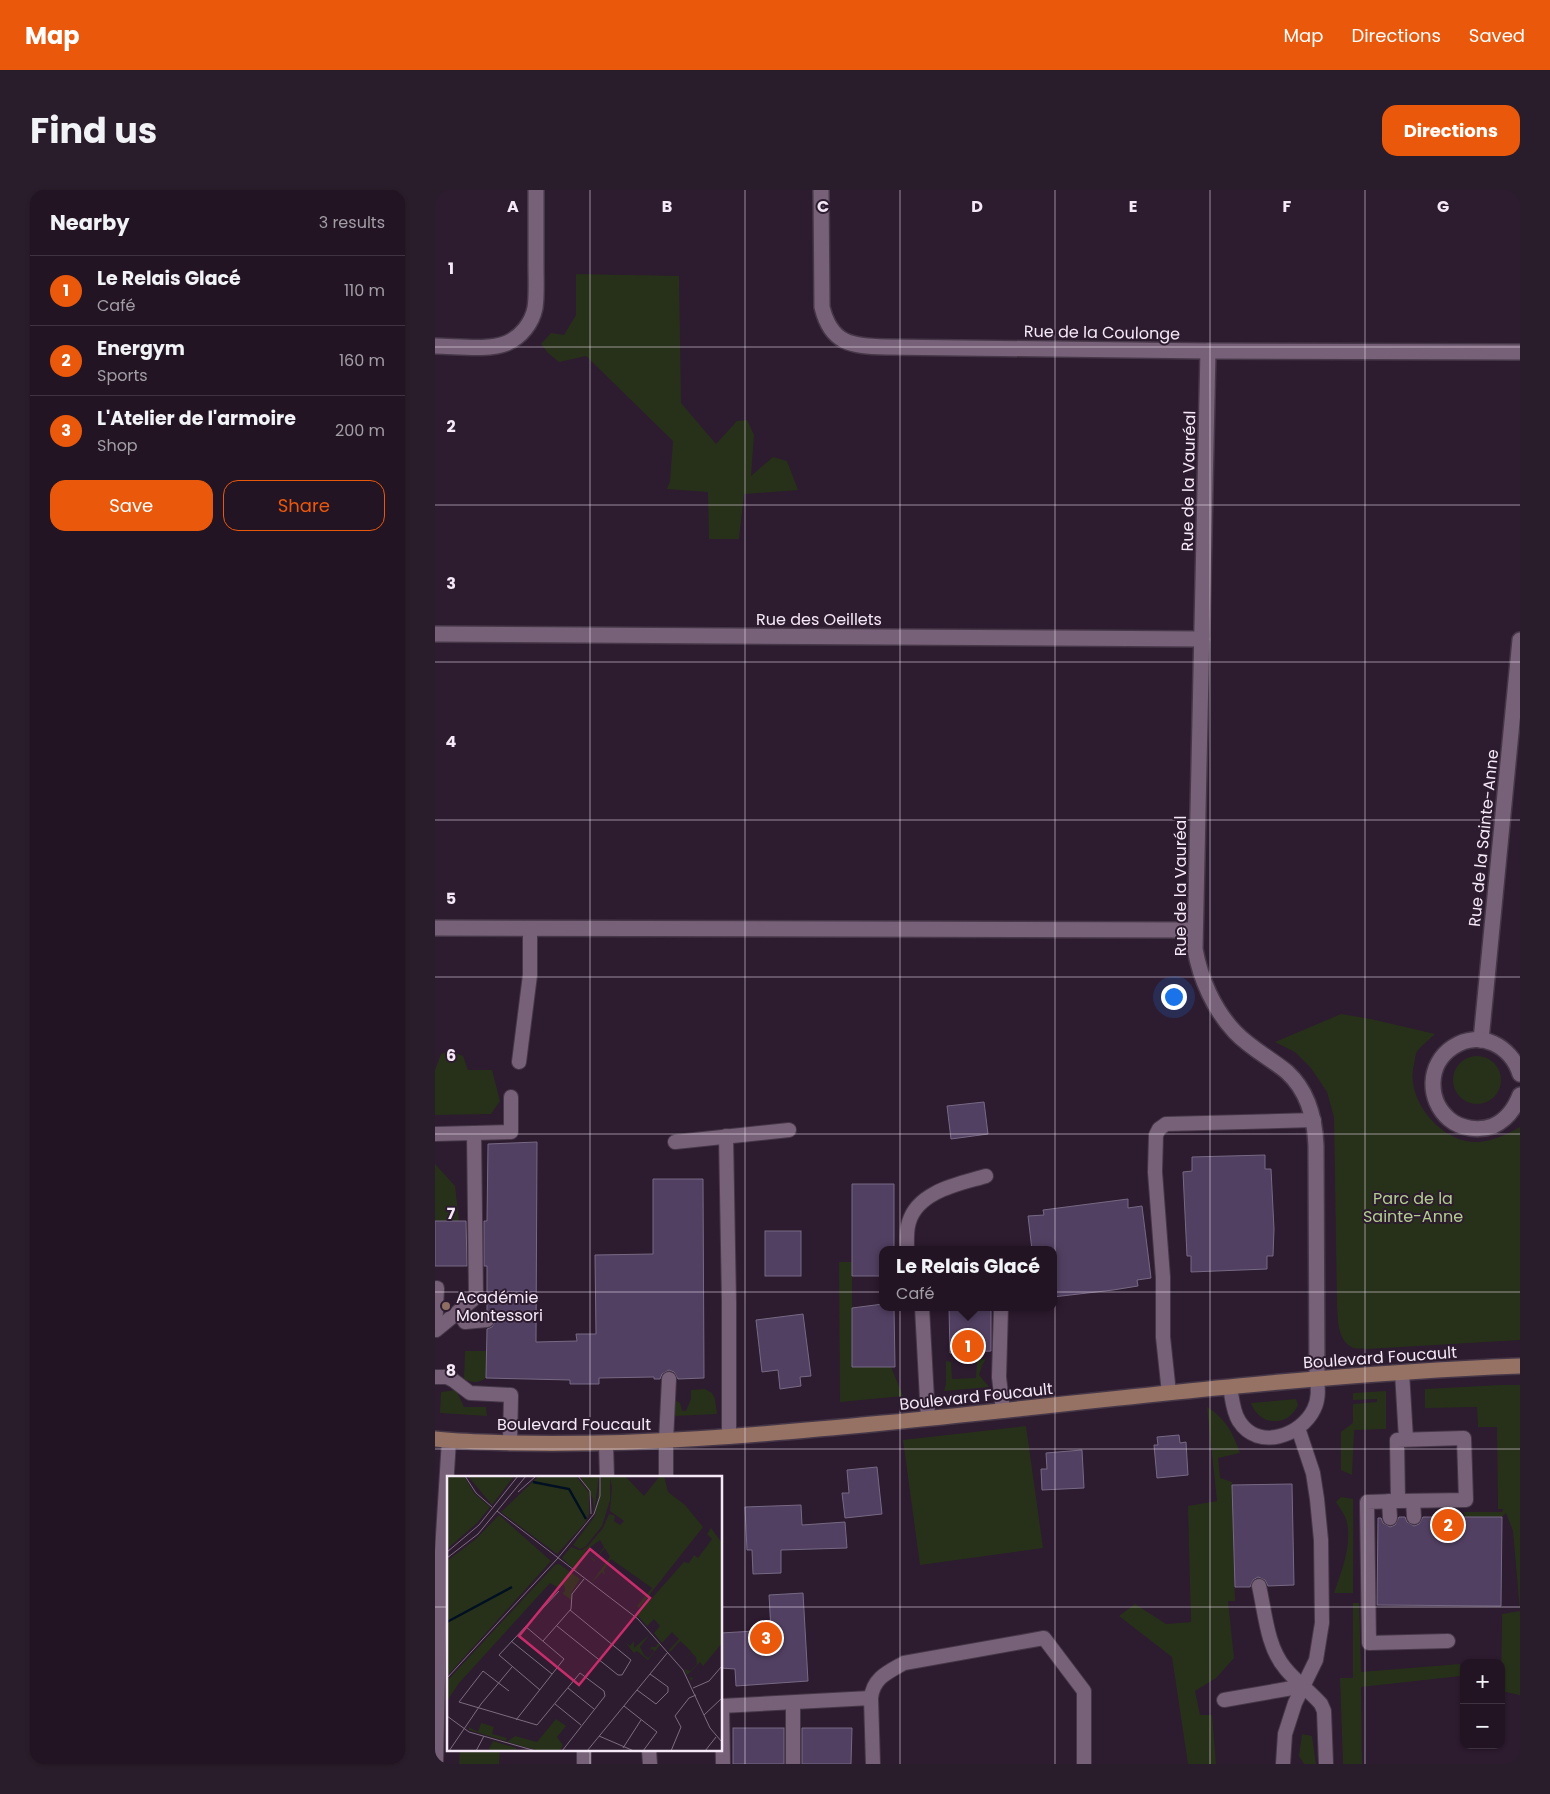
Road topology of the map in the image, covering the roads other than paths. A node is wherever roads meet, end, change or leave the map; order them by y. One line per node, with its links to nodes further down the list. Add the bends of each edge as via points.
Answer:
1 (536, 190): 3 (street, via 535,309 529,323 515,338 497,346)
2 (821, 190): 4 (street, Rue de la Coulonge, via 822,307 825,321 840,340 867,346)
3 (435, 346)
4 (1208, 351): 5 (street, Rue de la Coulonge); 7 (street, Rue de la Vauréal)
5 (1520, 352)
6 (435, 634): 7 (street, Rue des Oeillets)
7 (1202, 639): 11 (street, Rue de la Vauréal)
8 (1520, 640): 12 (street, Rue de la Sainte-Anne)
9 (435, 928): 10 (street)
10 (530, 928): 11 (street); 13 (lane, via 530,975)
11 (1194, 930): 17 (street, Rue de la Vauréal, via 1198,964 1219,1010 1247,1043 1287,1072 1306,1098)
12 (1481, 1040): 14 (street, via 1495,1043 1508,1052); 15 (street, via 1453,1046 1442,1056 1432,1083 1434,1098 1441,1111 1451,1121 1479,1129 1493,1126 1506,1118)
13 (519, 1062)
14 (1520, 1074)
15 (1520, 1095)
16 (511, 1097): 19 (lane, via 511,1137)
17 (1314, 1120): 34 (street, Rue de la Vauréal); 37 (lane, via 1166,1124 1159,1129 1155,1172)
18 (789, 1130): 21 (lane)
19 (474, 1133): 20 (lane); 28 (lane, via 476,1297)
20 (435, 1134)
21 (726, 1136): 22 (lane); 41 (lane)
22 (675, 1142)
23 (986, 1176): 24 (lane, via 935,1192 916,1208 908,1225)
24 (907, 1246)
25 (437, 1288): 30 (lane)
26 (922, 1311): 39 (lane)
27 (1001, 1311): 38 (lane, via 999,1377)
28 (459, 1312): 29 (lane, via 465,1322); 30 (lane)
29 (487, 1320)
30 (435, 1330)
31 (1520, 1366): 32 (street, Boulevard Foucault)
32 (1402, 1372): 34 (street, Boulevard Foucault); 42 (lane)
33 (435, 1377): 45 (lane, via 447,1377 470,1393 511,1395)
34 (1317, 1378): 36 (street, Boulevard Foucault); 40 (lane, via 1315,1407)
35 (669, 1379): 44 (lane)
36 (1230, 1387): 37 (street, Boulevard Foucault); 40 (lane, via 1236,1415 1247,1430 1273,1438 1285,1436)
37 (1169, 1393): 38 (street, Boulevard Foucault)
38 (1003, 1411): 39 (street, Boulevard Foucault)
39 (928, 1418): 41 (street, Boulevard Foucault)
40 (1298, 1428): 55 (lane, via 1313,1473 1321,1540 1322,1623 1316,1660)
41 (729, 1437): 44 (street, Boulevard Foucault)
42 (1406, 1439): 49 (lane, via 1397,1440); 50 (lane, via 1464,1438 1466,1500)
43 (442, 1440): 45 (street, Boulevard Foucault); 60 (lane)
44 (666, 1441): 46 (street, Boulevard Foucault); 48 (lane)
45 (510, 1443): 46 (street, Boulevard Foucault)
46 (606, 1444): 47 (lane)
47 (607, 1476)
48 (666, 1476)
49 (1393, 1501): 50 (lane); 52 (lane); 54 (lane, via 1367,1502 1369,1643)
50 (1413, 1501): 51 (lane)
51 (1414, 1517)
52 (1390, 1518)
53 (1259, 1586): 55 (lane, via 1277,1656)
54 (1448, 1640)
55 (1304, 1686): 57 (lane); 64 (lane, via 1285,1734); 65 (lane, via 1324,1711)
56 (871, 1698): 58 (lane); 62 (lane); 63 (lane, via 875,1683 904,1663 1044,1638 1084,1691)
57 (1224, 1700)
58 (793, 1702): 59 (lane); 61 (lane)
59 (723, 1706)
60 (436, 1764)
61 (793, 1764)
62 (873, 1764)
63 (1084, 1764)
64 (1283, 1764)
65 (1327, 1764)

